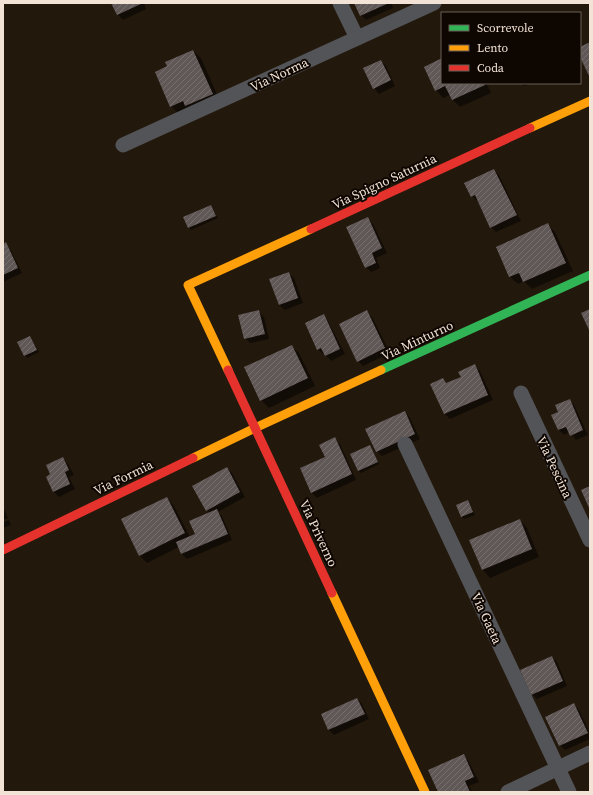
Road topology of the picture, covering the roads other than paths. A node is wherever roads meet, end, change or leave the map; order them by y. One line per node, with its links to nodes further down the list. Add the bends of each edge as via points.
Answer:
1 (340, 3): 3 (street)
2 (434, 3): 3 (street, Via Norma)
3 (357, 38): 5 (street, Via Norma)
4 (590, 101): 7 (street, Via Spigno Saturnia)
5 (124, 145)
6 (590, 275): 9 (street, Via Minturno)
7 (188, 285): 9 (street, Via Priverno)
8 (521, 394): 11 (street, Via Pescina)
9 (255, 428): 12 (street, Via Formia); 15 (street, Via Priverno)
10 (405, 444): 14 (street, Via Gaeta)
11 (590, 540)
12 (3, 550)
13 (590, 753): 14 (street)
14 (558, 768): 16 (street); 17 (street, Via Gaeta)
15 (422, 791)
16 (508, 792)
17 (569, 792)

